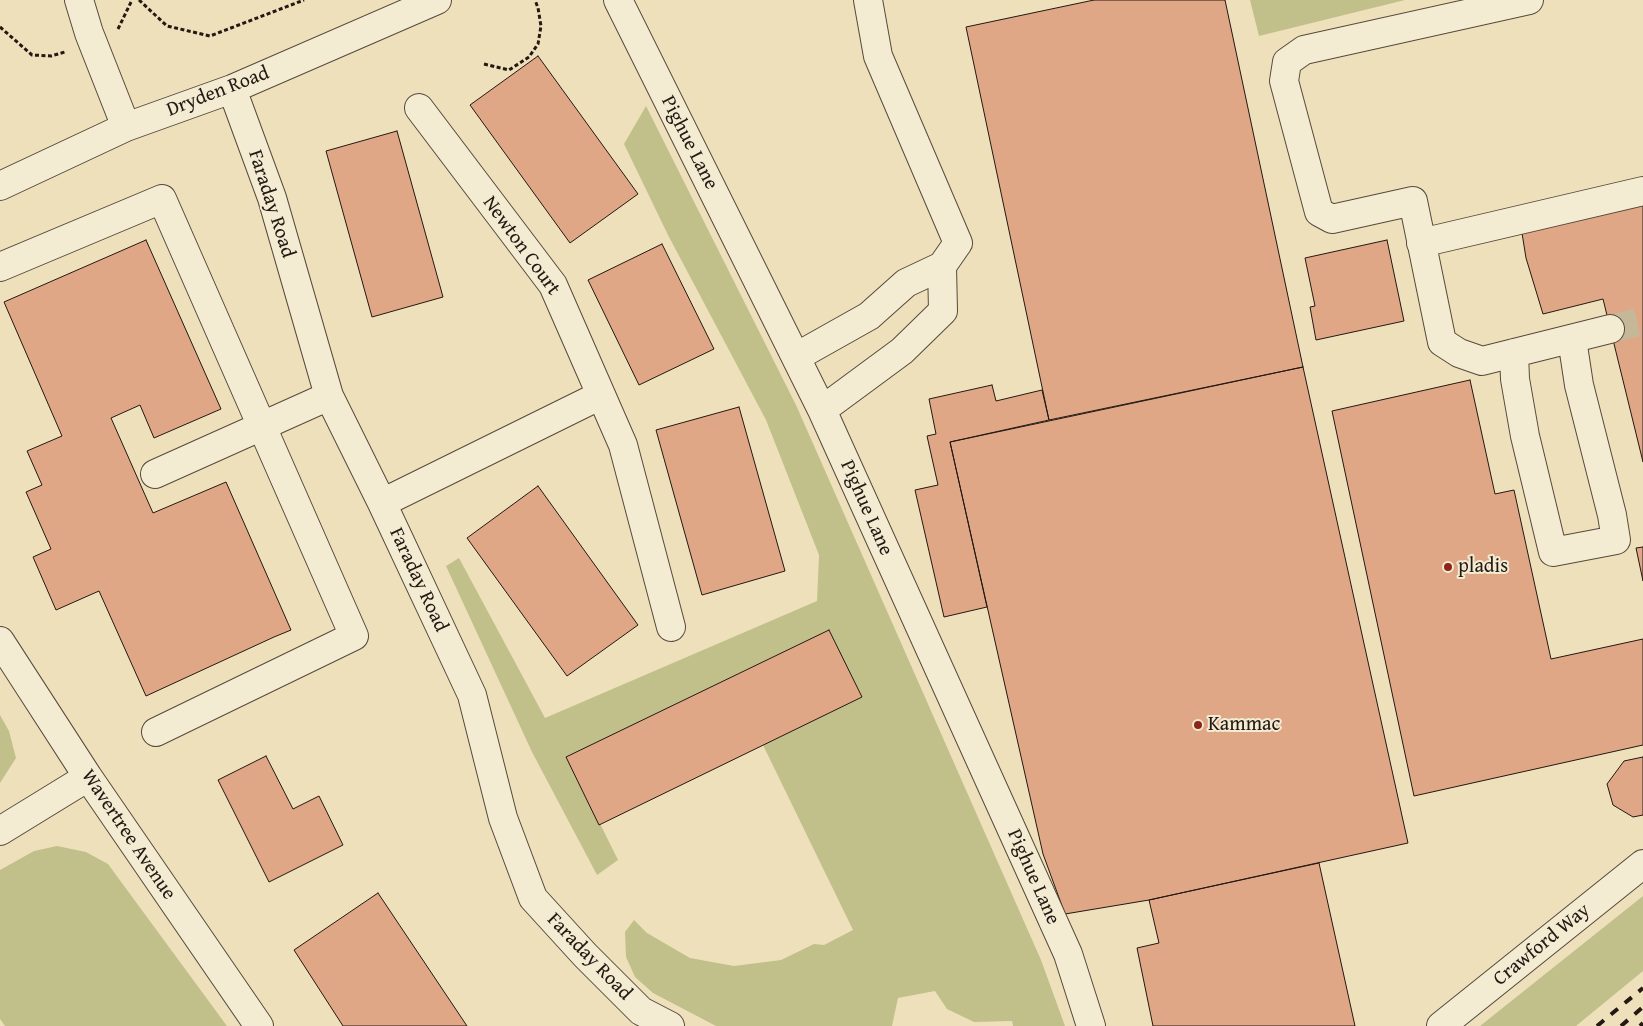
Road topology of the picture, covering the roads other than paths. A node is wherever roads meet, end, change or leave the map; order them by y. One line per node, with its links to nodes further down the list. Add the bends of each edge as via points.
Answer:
1 (79, 0): 8 (street)
2 (437, 0): 6 (street, Dryden Road)
3 (618, 0): 17 (street, Pighue Lane)
4 (868, 0): 12 (street, via 878,56 958,243)
5 (1530, 0): 11 (street, via 1304,50 1288,62 1284,81 1319,212 1332,219 1413,201)
6 (232, 89): 8 (street, Dryden Road); 19 (street, Faraday Road, via 272,198)
7 (420, 108): 18 (street, Newton Court, via 553,285)
8 (126, 127): 9 (street, Dryden Road)
9 (0, 186)
10 (1643, 192): 11 (street)
11 (1421, 244): 16 (street, via 1442,342 1482,361)
12 (942, 266): 17 (street, via 906,283 869,316); 20 (street, via 943,311 902,351)
13 (0, 267): 21 (street, via 162,199)
14 (1610, 329): 15 (street)
15 (1572, 339): 16 (street); 16 (street, via 1579,385 1616,540 1553,552 1526,436 1515,379)
16 (1514, 353)
17 (796, 357): 20 (street, Pighue Lane)
18 (601, 395): 23 (street); 24 (street, Newton Court, via 623,445)
19 (329, 396): 21 (street); 23 (street, Faraday Road)
20 (822, 410): 32 (street, Pighue Lane, via 1068,954)
21 (262, 426): 22 (street); 26 (street, via 354,636)
22 (155, 474)
23 (382, 503): 31 (street, Faraday Road, via 472,695 503,818 533,898 641,1011)
24 (671, 627)
25 (0, 641): 27 (street, Wavertree Avenue)
26 (156, 732)
27 (88, 777): 28 (street); 30 (street, Wavertree Avenue)
28 (0, 831)
29 (1643, 864): 33 (street, Crawford Way)
30 (259, 1026)
31 (670, 1026)
32 (1091, 1026)
33 (1441, 1026)

